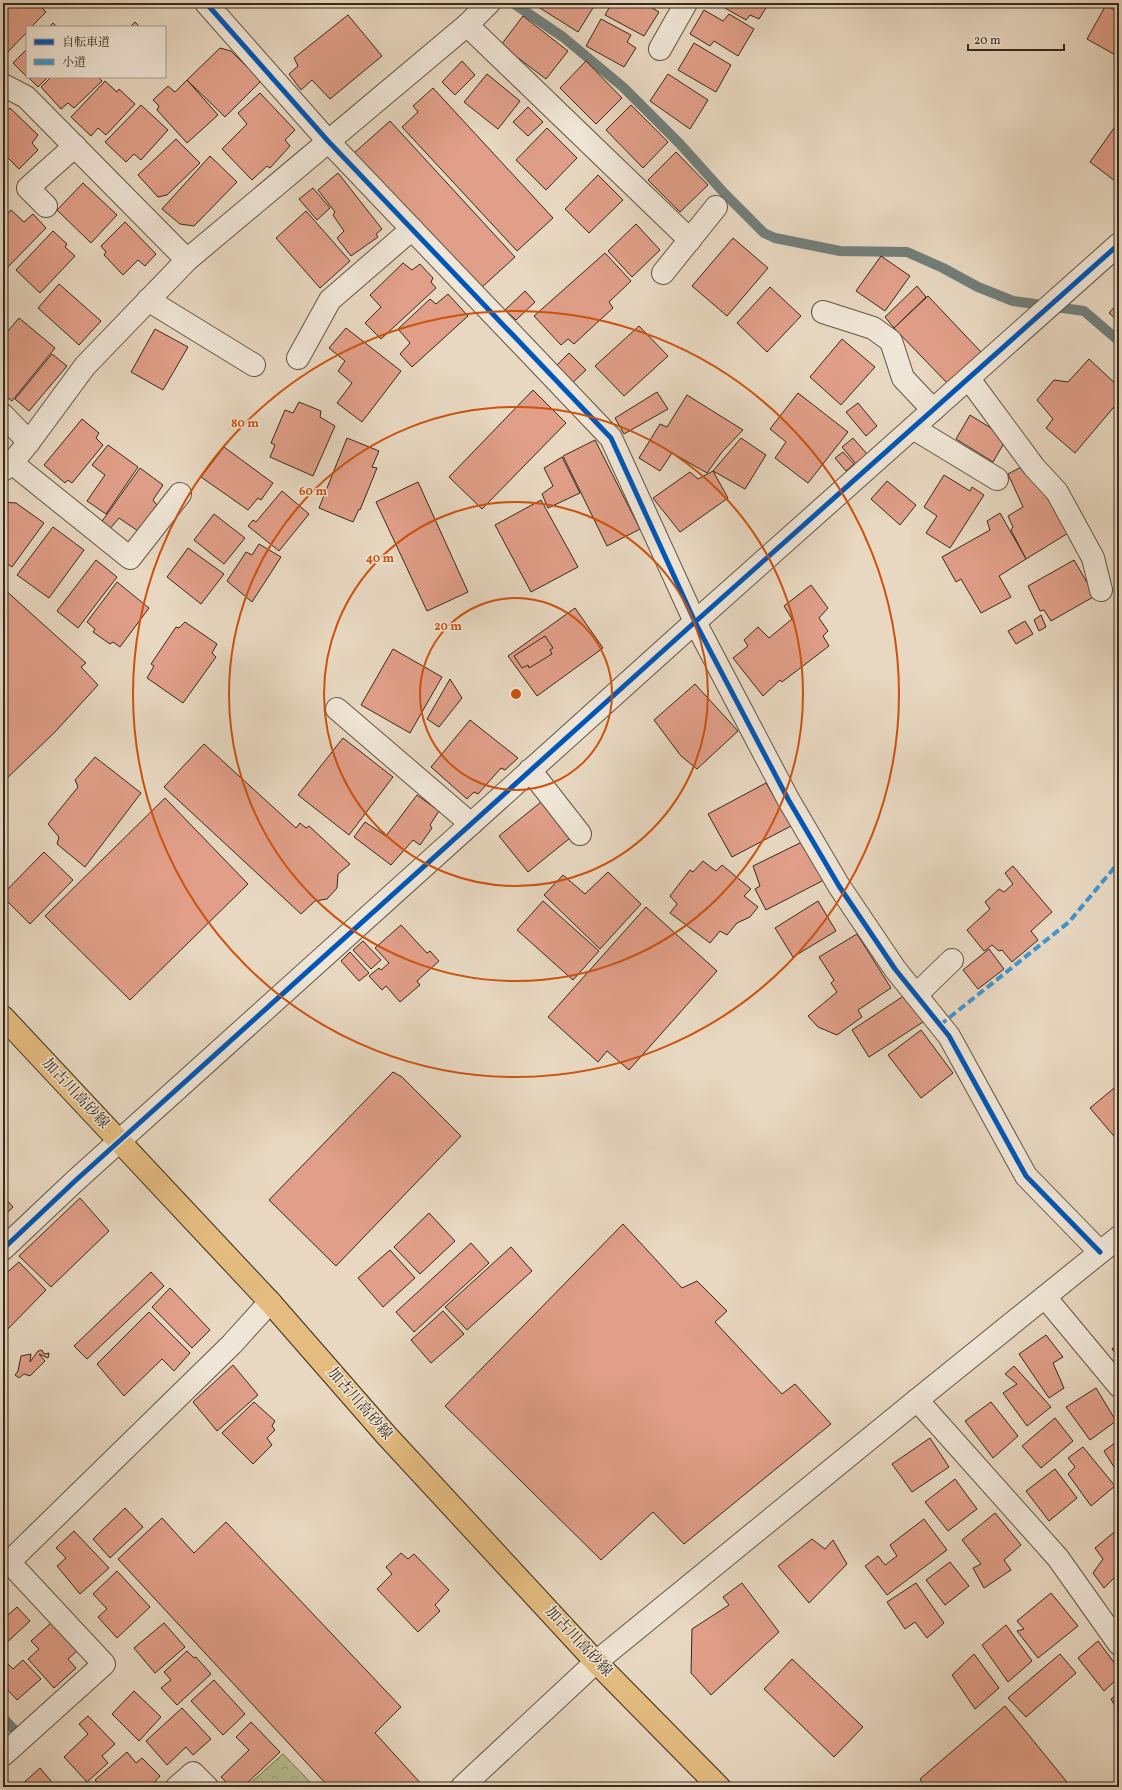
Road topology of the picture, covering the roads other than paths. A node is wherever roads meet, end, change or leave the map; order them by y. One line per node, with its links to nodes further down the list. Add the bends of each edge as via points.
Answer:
1 (206, 3): 7 (street)
2 (489, 3): 4 (street)
3 (686, 3): 5 (street)
4 (467, 25): 7 (street); 12 (street)
5 (660, 49)
6 (3, 85): 8 (street, via 26,97)
7 (328, 141): 11 (street); 14 (street)
8 (75, 146): 9 (street, via 28,188); 14 (street)
9 (46, 206)
10 (716, 207): 12 (street)
11 (412, 229): 18 (street, via 330,300); 29 (street, via 611,438)
12 (690, 240): 15 (street)
13 (1119, 244): 20 (street)
14 (187, 260): 16 (street)
15 (663, 273)
16 (148, 300): 19 (street); 24 (street, via 85,366)
17 (823, 312): 21 (street, via 873,328 891,341 903,378)
18 (298, 358)
19 (254, 365)
20 (969, 379): 21 (street); 28 (street, via 1034,467 1057,492 1093,558)
21 (933, 410): 23 (street)
22 (3, 415): 24 (street)
23 (913, 428): 26 (street); 29 (street)
24 (29, 442): 25 (street)
25 (7, 466): 27 (street, via 130,558)
26 (997, 479)
27 (180, 494)
28 (1101, 590)
29 (695, 622): 31 (street); 35 (street, via 788,799 835,880 895,969)
30 (337, 709): 32 (street)
31 (530, 770): 32 (street); 33 (street)
32 (471, 824): 37 (street)
33 (580, 834)
34 (952, 960): 35 (street)
35 (916, 995): 40 (street, via 949,1036 1026,1176)
36 (3, 1017): 37 (main road, 加古川高砂線)
37 (120, 1141): 39 (street); 42 (main road, 加古川高砂線)
38 (1119, 1237): 40 (street)
39 (3, 1249)
40 (1100, 1252): 41 (street)
41 (1046, 1297): 43 (street); 44 (street)
42 (270, 1302): 45 (street, via 232,1344); 47 (main road, 加古川高砂線, via 387,1436)
43 (1119, 1386)
44 (917, 1400): 46 (street, via 1058,1558); 47 (street)
45 (6, 1565): 48 (street, via 104,1664)
46 (1119, 1644)
47 (596, 1662): 51 (street); 52 (main road, 加古川高砂線)
48 (3, 1754)
49 (177, 1787): 50 (street, via 193,1773)
50 (206, 1787)
51 (462, 1787)
52 (719, 1787)

